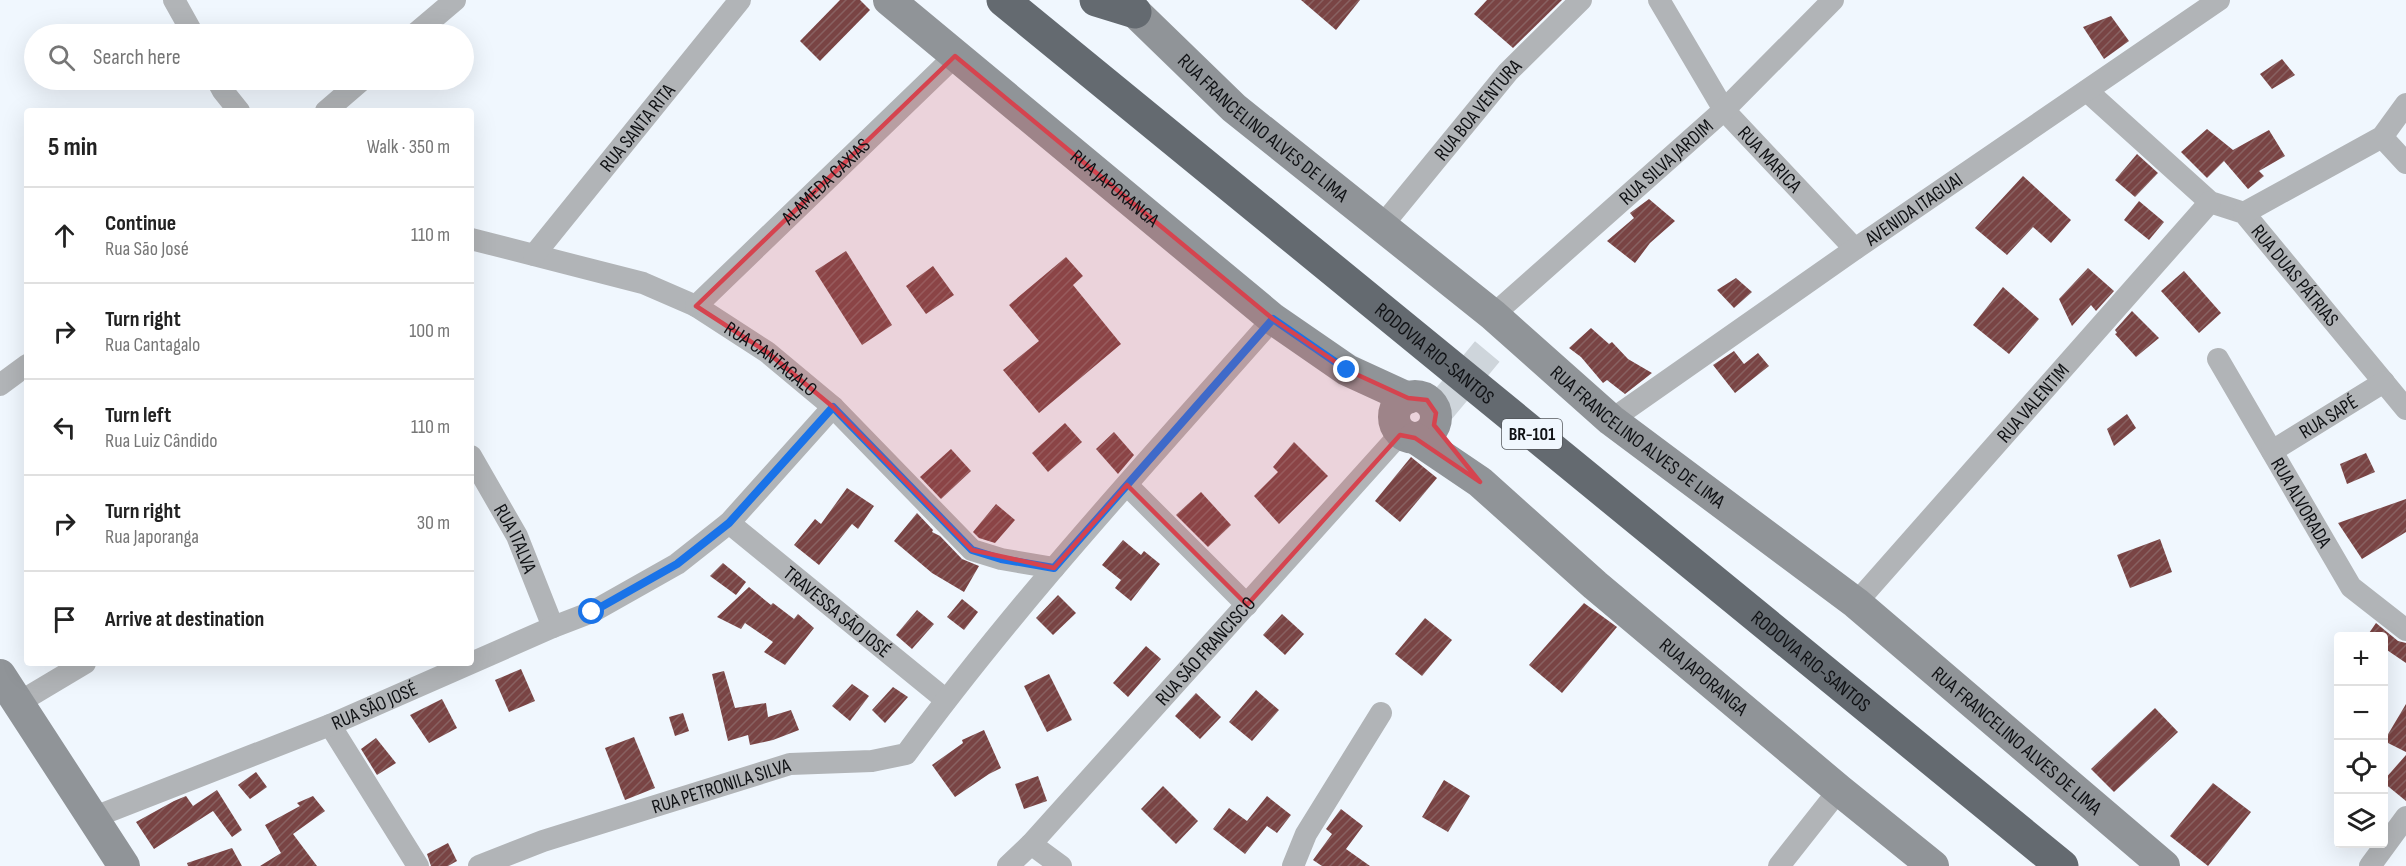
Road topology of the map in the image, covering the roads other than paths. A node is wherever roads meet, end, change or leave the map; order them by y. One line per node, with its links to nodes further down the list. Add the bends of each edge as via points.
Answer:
1 (174, 0): 12 (street)
2 (740, 0): 29 (street, RUA SANTA RITA)
3 (889, 0): 14 (main road, RUA JAPORANGA)
4 (1003, 0): 71 (highway, RODOVIA RIO-SANTOS / BR-101)
5 (1096, 0): 11 (highway)
6 (1581, 0): 26 (street, RUA BOA VENTURA, via 1508,72)
7 (1659, 0): 21 (street, RUA MARICA)
8 (1833, 0): 21 (street, RUA SILVA JARDIM)
9 (2219, 0): 17 (street, AVENIDA ITAGUAI)
10 (441, 5): 13 (street)
11 (1127, 6): 26 (main road, RUA FRANCELINO ALVES DE LIMA, via 1234,108)
12 (187, 24)
13 (424, 24)
14 (955, 56): 30 (street, ALAMEDA CAXIAS); 32 (main road, RUA JAPORANGA)
15 (222, 90): 19 (street)
16 (351, 90): 20 (street)
17 (2087, 91): 24 (street, RUA DUAS PÁTRIAS); 28 (street, AVENIDA ITAGUAI)
18 (2406, 104): 22 (street)
19 (237, 108)
20 (330, 108)
21 (1724, 110): 28 (street, RUA MARICA); 31 (street, RUA SILVA JARDIM)
22 (2382, 137): 23 (street); 25 (street)
23 (2406, 163)
24 (2210, 202): 25 (street, RUA DUAS PÁTRIAS); 46 (street, RUA VALENTIM)
25 (2244, 213): 35 (street, RUA DUAS PÁTRIAS)
26 (1381, 227): 31 (main road, RUA FRANCELINO ALVES DE LIMA)
27 (474, 240): 29 (street, RUA CANTAGALO)
28 (1855, 249): 39 (street, AVENIDA ITAGUAI)
29 (534, 255): 30 (street, RUA CANTAGALO, via 643,283)
30 (696, 306): 37 (street, RUA CANTAGALO, via 767,352)
31 (1493, 315): 39 (main road, RUA FRANCELINO ALVES DE LIMA)
32 (1273, 319): 40 (main road, RUA JAPORANGA, via 1347,370); 43 (street, RUA PETRONILA SILVA)
33 (2218, 359): 41 (street, RUA ALVORADA)
34 (24, 367): 36 (street)
35 (2384, 382): 38 (street, RUA DUAS PÁTRIAS); 41 (street, RUA SAPÉ)
36 (0, 385)
37 (833, 407): 44 (street, RUA SÃO JOSÉ); 45 (street, RUA CANTAGALO, via 972,550)
38 (2406, 408)
39 (1611, 420): 46 (main road, RUA FRANCELINO ALVES DE LIMA)
40 (1411, 424): 47 (street, RUA SÃO FRANCISCO); 58 (main road, RUA JAPORANGA, via 1594,585)
41 (2272, 451): 49 (street, RUA ALVORADA, via 2351,587)
42 (474, 460): 48 (street, RUA ITALVA, via 517,536)
43 (1127, 485): 45 (street, RUA PETRONILA SILVA); 47 (street)
44 (729, 523): 48 (street, RUA SÃO JOSÉ, via 677,564 592,612); 54 (street, TRAVESSA SÃO JOSÉ)
45 (1054, 568): 54 (street, RUA PETRONILA SILVA)
46 (1856, 603): 72 (main road, RUA FRANCELINO ALVES DE LIMA)
47 (1246, 605): 61 (street, RUA SÃO FRANCISCO)
48 (553, 627): 50 (street, RUA SÃO JOSÉ)
49 (2406, 630)
50 (474, 662)
51 (80, 666): 55 (street)
52 (464, 666): 57 (street, RUA SÃO JOSÉ)
53 (0, 675): 55 (main road)
54 (946, 700): 65 (street, RUA PETRONILA SILVA, via 906,754 872,761 790,764 543,841)
55 (18, 703): 60 (main road)
56 (1382, 713): 68 (street, via 1306,834)
57 (330, 725): 60 (street, RUA SÃO JOSÉ); 64 (street)
58 (1839, 790): 69 (street); 70 (main road, RUA JAPORANGA)
59 (2406, 817): 62 (street)
60 (92, 818): 63 (main road)
61 (1031, 844): 66 (street, RUA SÃO FRANCISCO); 67 (street)
62 (2375, 865)
63 (124, 866)
64 (418, 866)
65 (479, 866)
66 (1008, 866)
67 (1061, 866)
68 (1293, 866)
69 (1779, 866)
70 (1933, 866)
71 (2062, 866)
72 (2164, 866)

